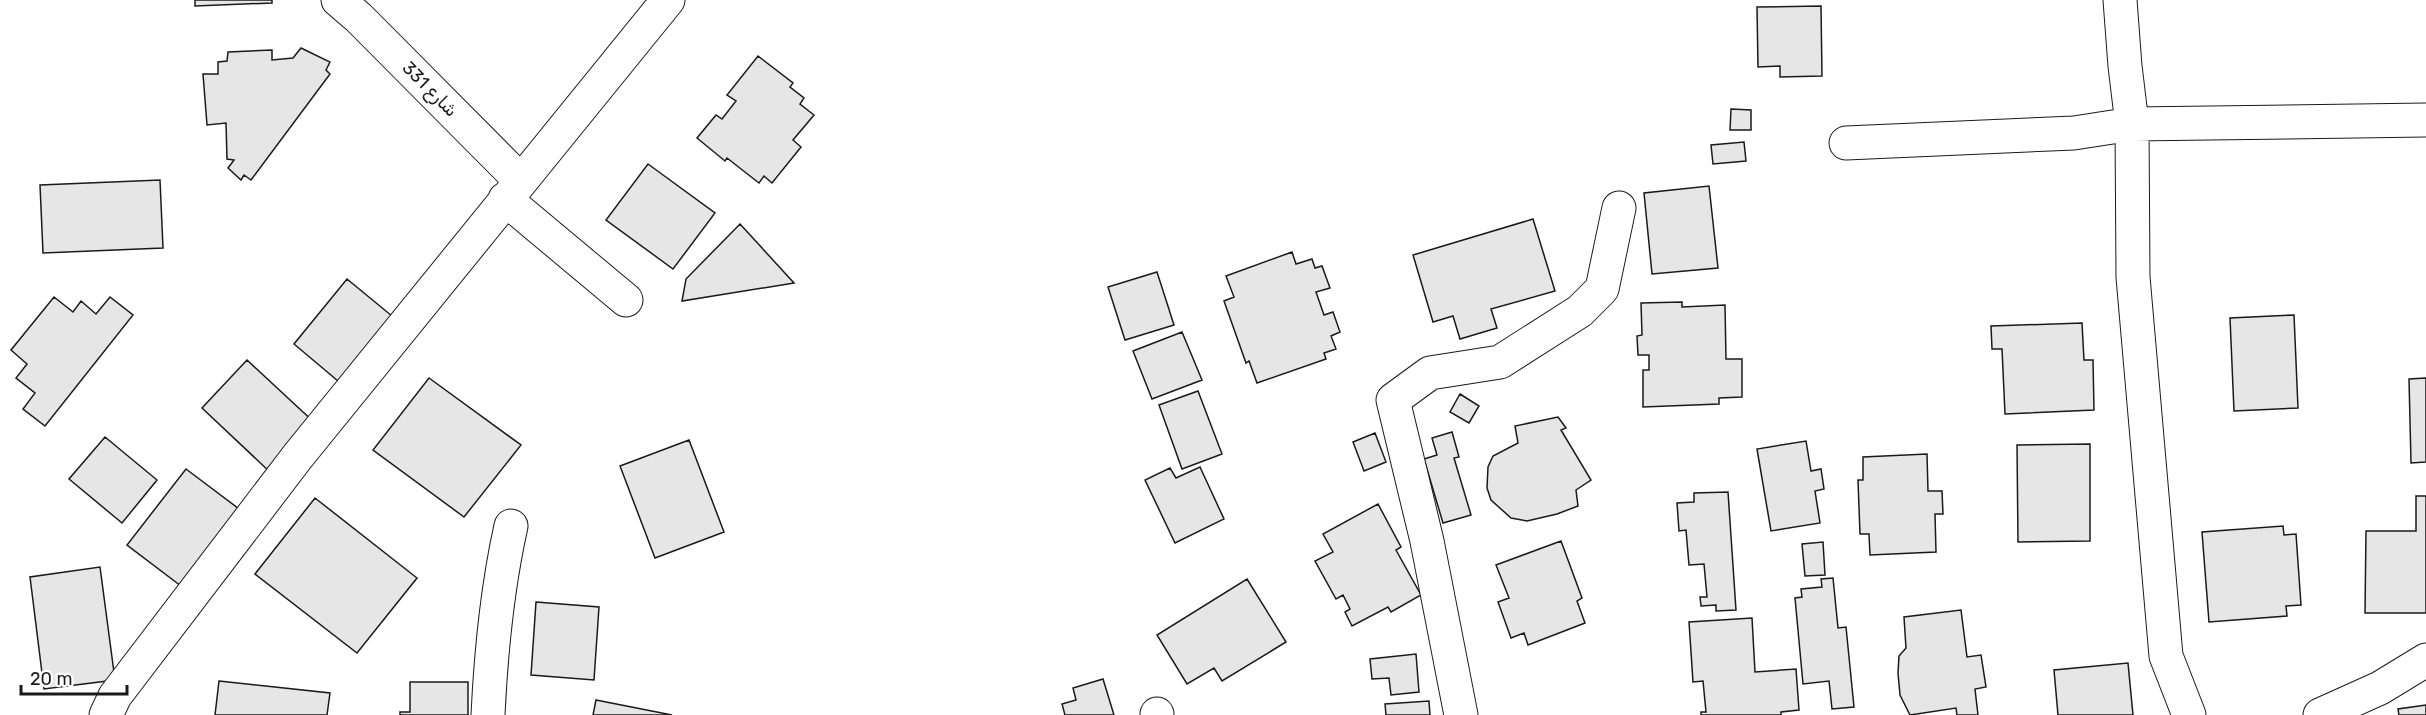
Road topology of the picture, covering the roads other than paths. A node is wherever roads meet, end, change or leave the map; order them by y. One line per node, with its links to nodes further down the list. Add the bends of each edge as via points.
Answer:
1 (668, 0): 7 (street)
2 (2120, 0): 5 (street)
3 (356, 6): 7 (street, شارع 331)
4 (2426, 120): 5 (street)
5 (2132, 124): 6 (street, via 2074,133); 15 (street, via 2133,277 2166,656)
6 (1846, 142)
7 (513, 190): 9 (street, شارع 331); 12 (street, via 298,456 116,696)
8 (1619, 208): 14 (street, via 1602,289 1580,311 1500,362 1431,373 1393,400 1427,541)
9 (626, 300)
10 (511, 526): 13 (street, via 495,611)
11 (2426, 660): 16 (street, via 2380,688)
12 (106, 715)
13 (488, 715)
14 (1461, 715)
15 (2189, 715)
16 (2320, 715)

